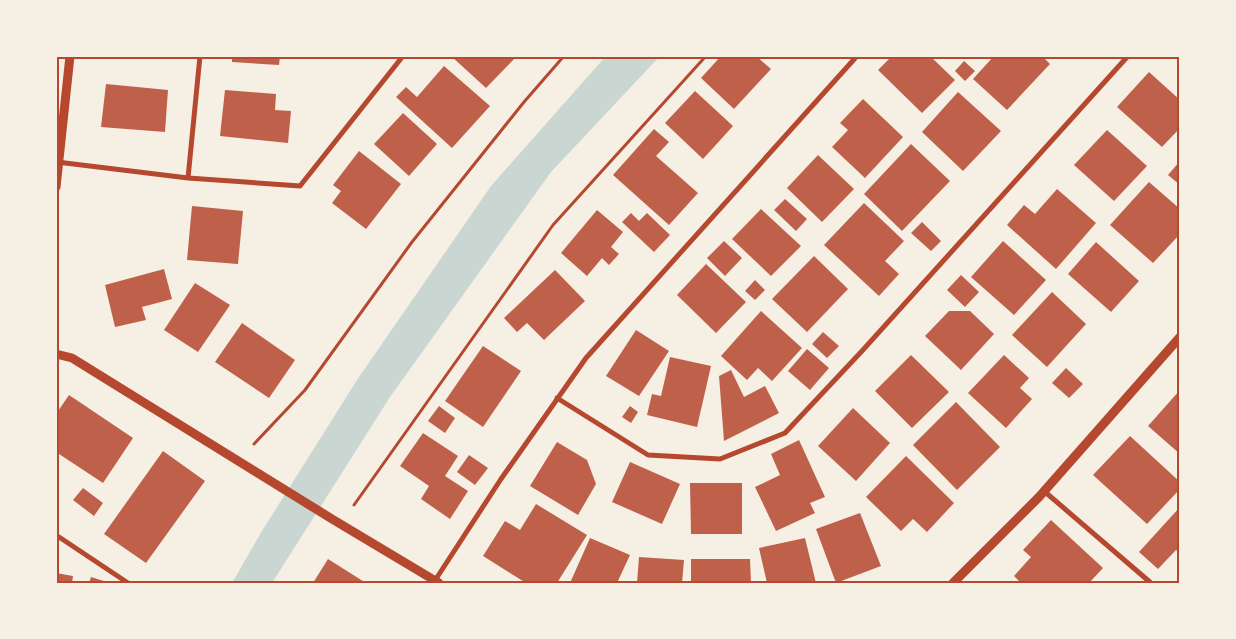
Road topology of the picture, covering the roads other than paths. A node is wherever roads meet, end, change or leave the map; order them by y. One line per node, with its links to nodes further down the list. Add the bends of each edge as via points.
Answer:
1 (70, 56): 6 (street)
2 (200, 56): 7 (street)
3 (403, 56): 7 (street, via 300,186)
4 (858, 56): 11 (street, via 586,358)
5 (1128, 56): 11 (street, via 785,433 720,459 648,455)
6 (58, 162): 7 (street); 8 (street)
7 (188, 178)
8 (56, 187)
9 (1180, 337): 12 (street)
10 (56, 354): 14 (street, via 72,358)
11 (557, 398): 14 (street)
12 (1044, 491): 16 (street); 17 (street)
13 (56, 536): 15 (street)
14 (436, 582)
15 (128, 583)
16 (953, 583)
17 (1151, 583)

